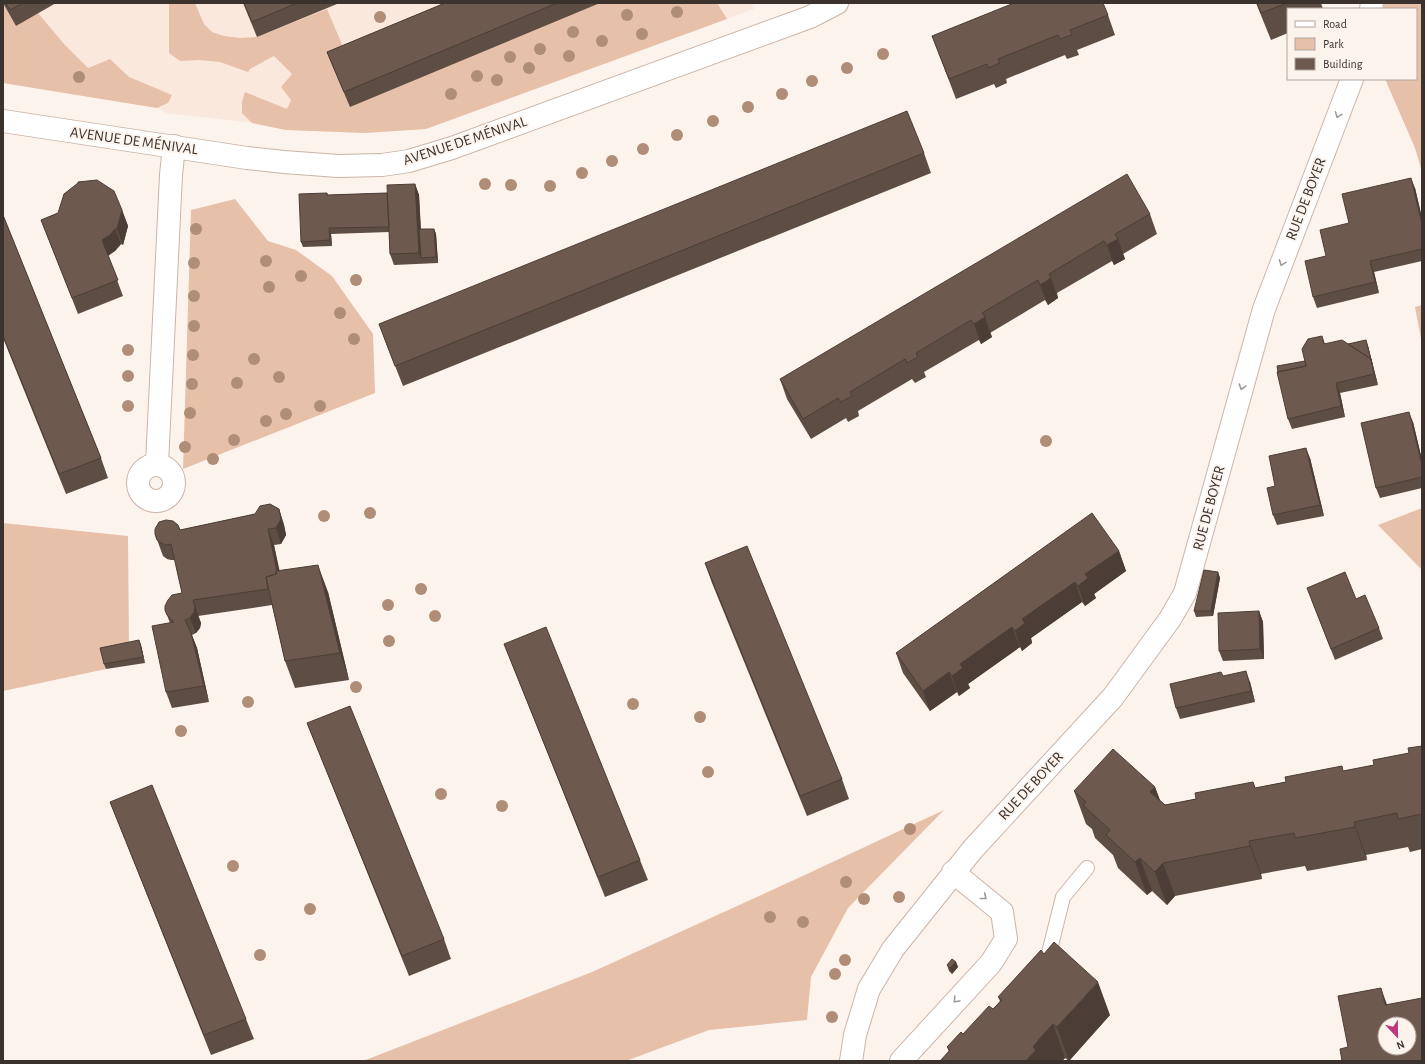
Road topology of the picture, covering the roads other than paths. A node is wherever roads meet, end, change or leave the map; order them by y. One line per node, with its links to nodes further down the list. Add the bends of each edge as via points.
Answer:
1 (837, 3): 4 (street, AVENUE DE MÉNIVAL, via 810,18 452,148 409,161 382,165 338,166 284,162)
2 (1352, 80): 7 (street, RUE DE BOYER, one-way to 7, via 1264,309 1199,545 1181,600 1114,697)
3 (3, 121): 4 (street, AVENUE DE MÉNIVAL)
4 (174, 146): 5 (street)
5 (157, 464)
6 (1087, 868): 8 (lane, via 1063,897 1044,972)
7 (953, 872): 9 (street, RUE DE BOYER, via 892,949 869,989 855,1036); 10 (street, one-way to 10, via 1002,912 1006,939 991,963)
8 (1039, 978)
9 (851, 1061)
10 (901, 1061)

